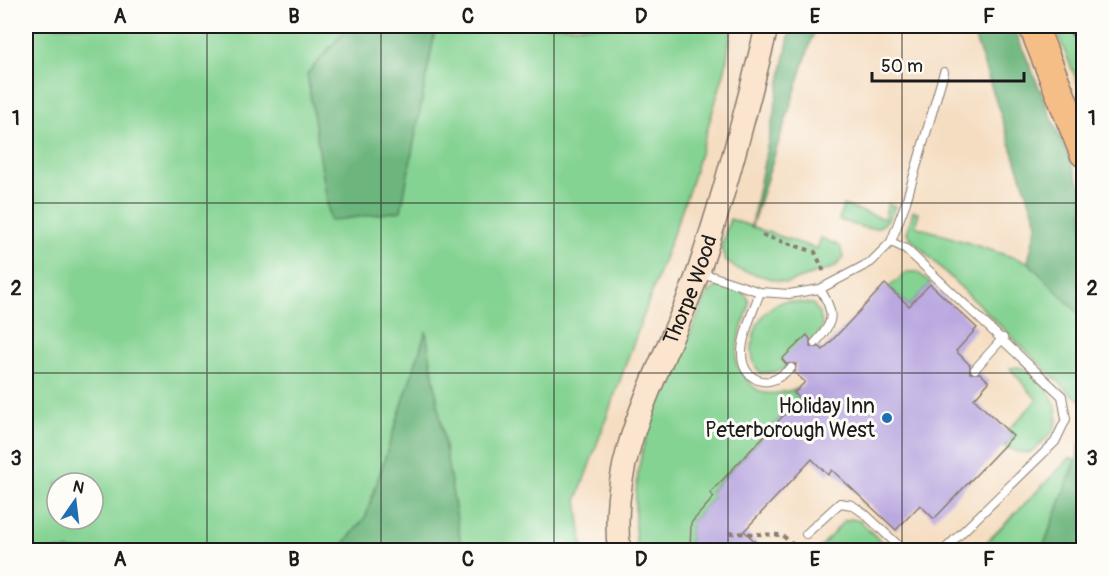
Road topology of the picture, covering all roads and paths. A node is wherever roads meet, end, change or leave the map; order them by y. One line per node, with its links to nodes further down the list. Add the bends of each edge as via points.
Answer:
1 (767, 26): 7 (street, Thorpe Wood, via 740,137)
2 (1033, 26): 4 (highway)
3 (944, 72): 6 (lane)
4 (1083, 153)
5 (762, 236): 8 (path, via 815,252)
6 (891, 242): 8 (lane, via 870,262); 10 (lane, via 906,249)
7 (698, 272): 9 (lane); 16 (street, Thorpe Wood, via 625,458 618,496)
8 (825, 286): 9 (lane, via 789,294); 11 (lane, via 832,315 825,333)
9 (760, 292): 12 (lane, via 741,350 744,367 753,378 765,383 778,379)
10 (1003, 338): 13 (lane); 19 (lane, via 1062,396 1066,419 1055,442)
11 (815, 343)
12 (791, 368)
13 (975, 369)
14 (730, 533): 17 (path, via 782,535)
15 (806, 534): 18 (lane, via 840,503 852,505 865,514)
16 (619, 550)
17 (799, 550)
18 (903, 550)
19 (944, 550)

